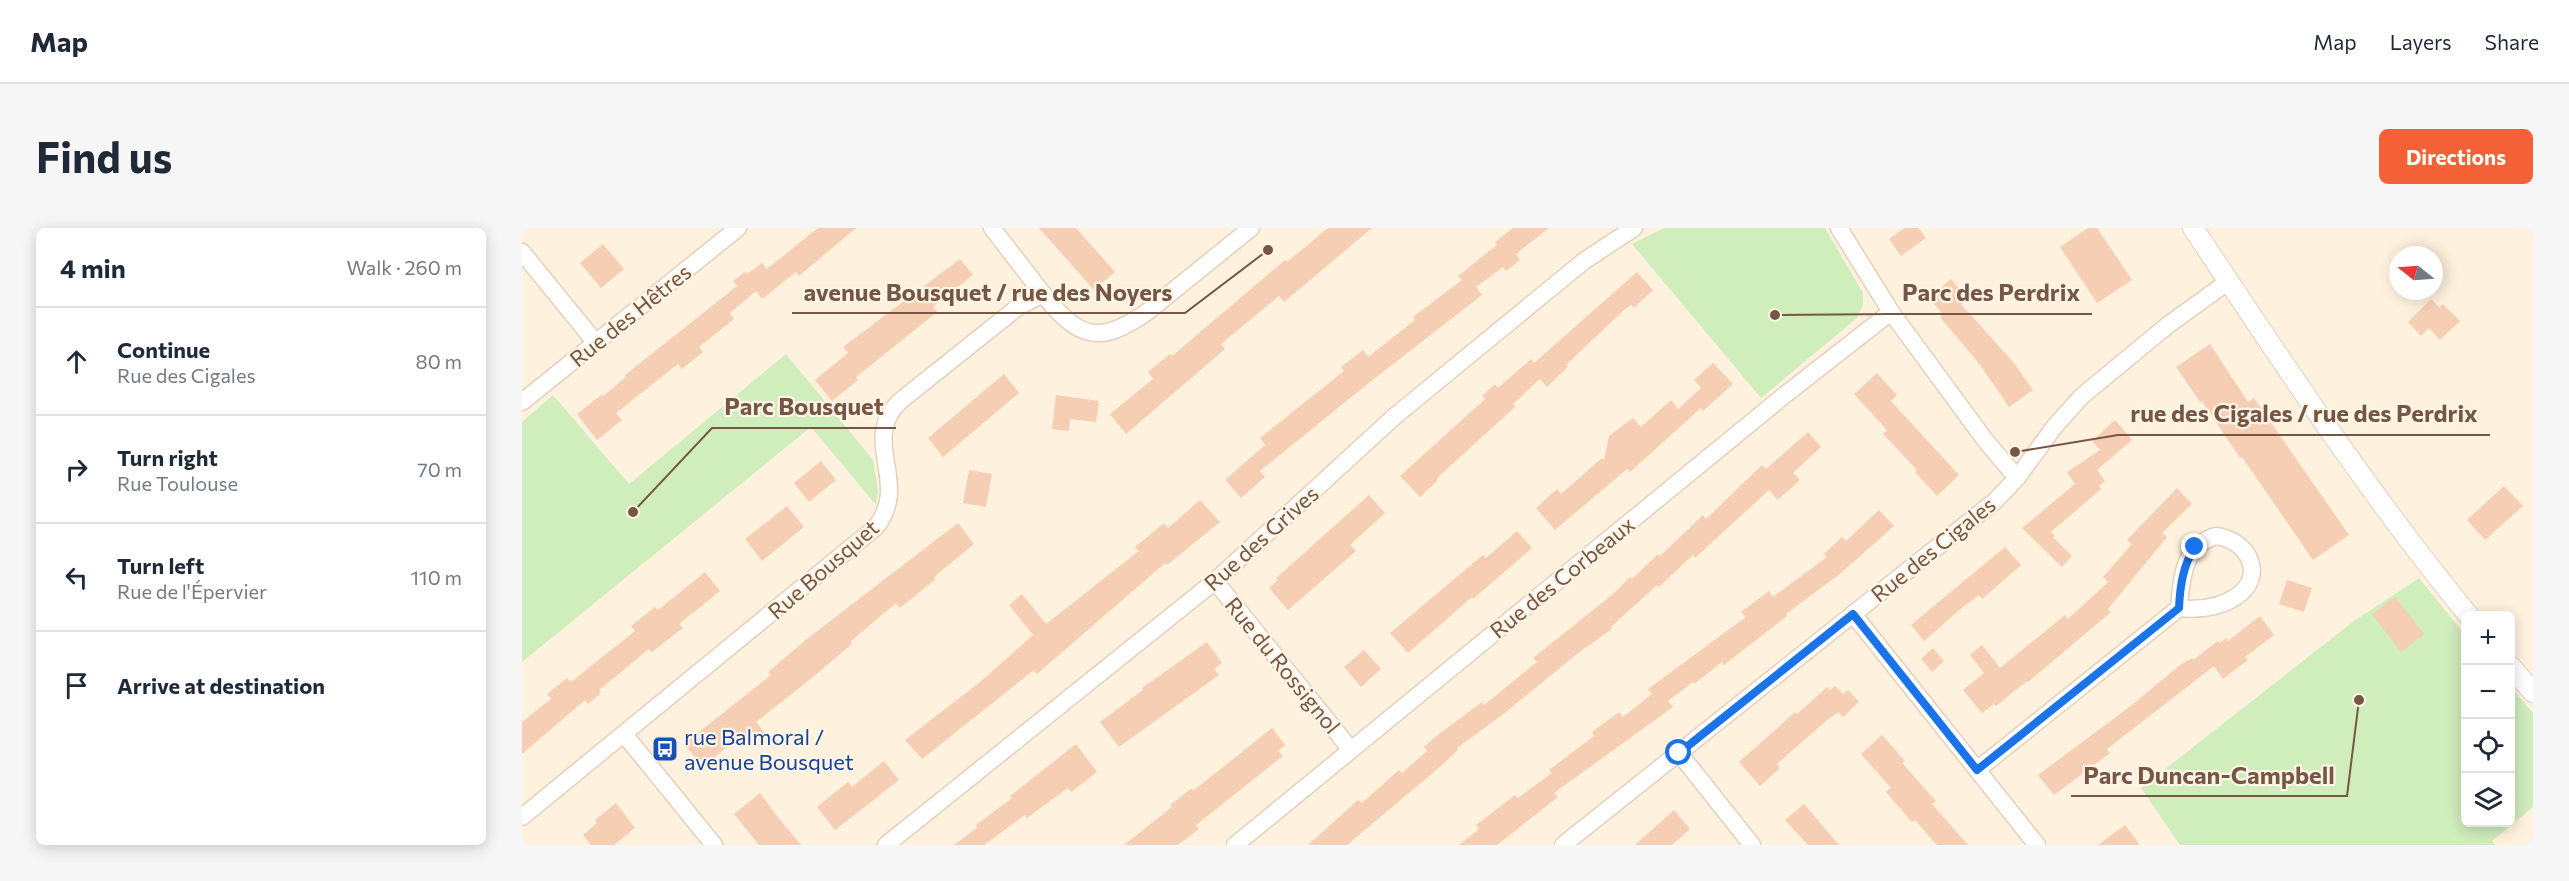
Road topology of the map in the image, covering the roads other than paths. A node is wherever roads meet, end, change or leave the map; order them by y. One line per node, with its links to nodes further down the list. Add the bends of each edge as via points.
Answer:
1 (738, 228): 11 (street, Rue des Hêtres)
2 (992, 228): 9 (street)
3 (1251, 228): 9 (street, via 1147,312 1114,331 1092,333 1077,328)
4 (1634, 228): 14 (street, Rue des Grives, via 1584,261 1395,416)
5 (1839, 228): 10 (street)
6 (2193, 228): 8 (street)
7 (522, 252): 11 (street)
8 (2229, 281): 13 (street, Rue des Cigales, via 2082,396); 16 (street, via 2350,460)
9 (1043, 294): 20 (street, Rue Bousquet, via 1017,306 890,413 882,440 891,495 885,515 876,526)
10 (1891, 312): 13 (street); 21 (street, Rue des Corbeaux)
11 (596, 343): 12 (street, Rue des Hêtres)
12 (522, 402)
13 (2017, 478): 17 (street, Rue des Cigales, via 1995,501)
14 (1215, 581): 21 (street, Rue du Rossignol); 26 (street, Rue des Grives)
15 (2179, 608): 15 (street, via 2214,607 2238,596 2251,576 2247,552 2239,543 2216,536 2195,547 2184,571); 23 (street)
16 (2466, 611)
17 (1853, 614): 22 (street, Rue des Cigales); 23 (street)
18 (2515, 671): 19 (street)
19 (2533, 692)
20 (624, 734): 24 (street, Rue Bousquet); 25 (street)
21 (1351, 750): 27 (street, Rue des Corbeaux)
22 (1679, 753): 28 (street, Rue des Cigales); 29 (street)
23 (1977, 770): 30 (street)
24 (522, 817)
25 (714, 845)
26 (886, 845)
27 (1235, 845)
28 (1563, 845)
29 (1752, 845)
30 (2037, 845)

